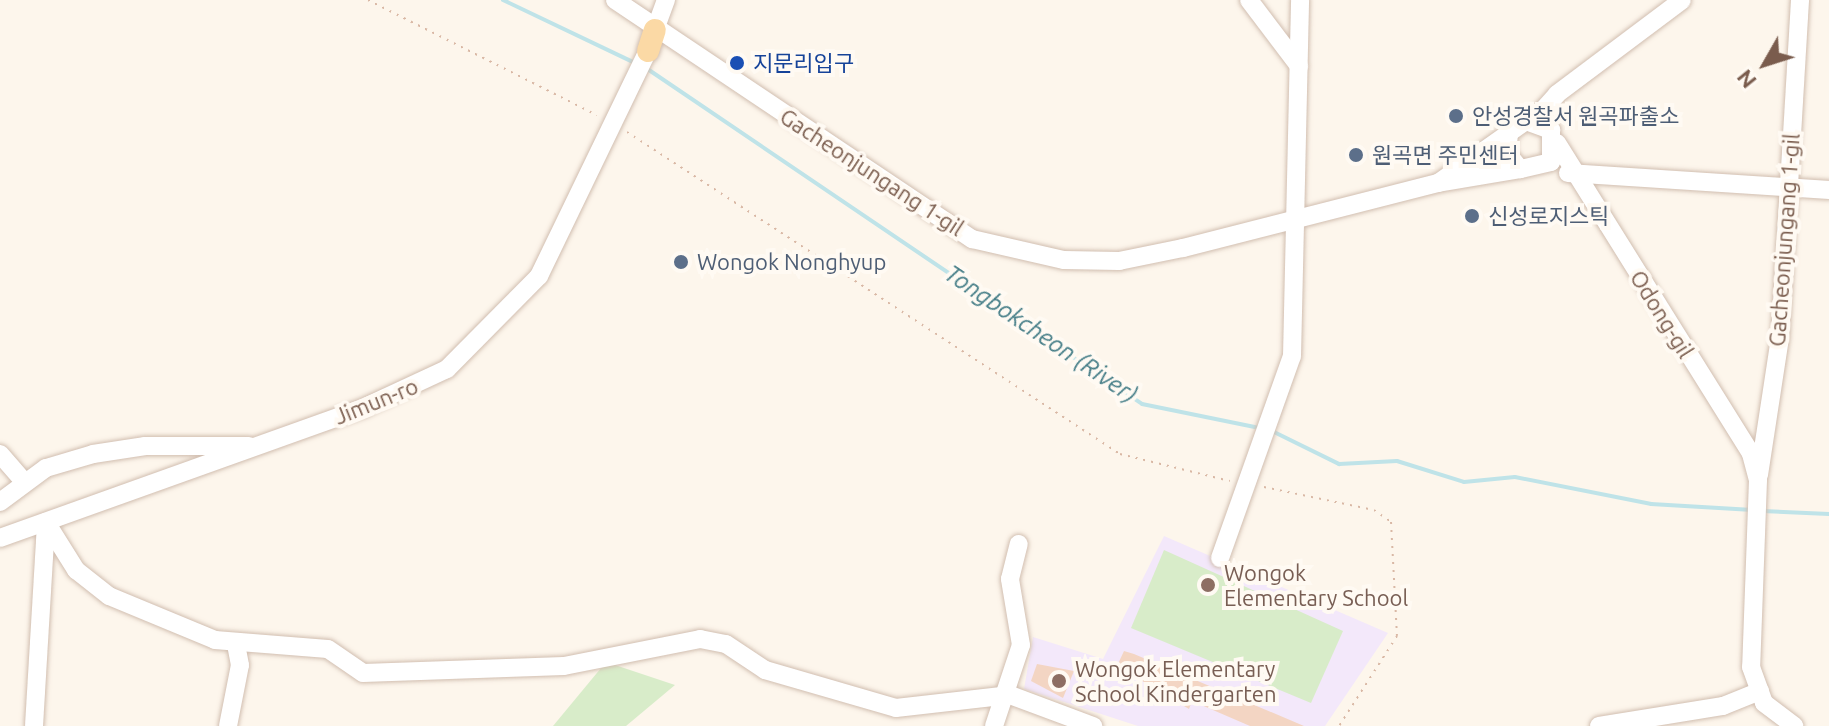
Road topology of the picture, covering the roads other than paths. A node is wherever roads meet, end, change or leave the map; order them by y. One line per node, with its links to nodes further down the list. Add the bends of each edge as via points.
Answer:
1 (615, 0): 7 (street, Gacheonjungang 1-gil)
2 (666, 0): 7 (street, Jimun-ro)
3 (1249, 0): 8 (street)
4 (1300, 0): 8 (street)
5 (1682, 0): 9 (street, via 1557,94)
6 (1800, 0): 16 (street, Gacheonjungang 1-gil)
7 (652, 40): 18 (street, Gacheonjungang 1-gil, via 972,239 1064,260 1119,261); 19 (street, Jimun-ro, via 539,276 493,331 419,386)
8 (1299, 66): 18 (street)
9 (1533, 121): 10 (street); 11 (street, via 1551,130)
10 (1509, 133): 12 (street, via 1507,153); 15 (street, Gacheonjungang 1-gil)
11 (1557, 143): 13 (street); 14 (street, Odong-gil)
12 (1520, 169): 13 (street); 15 (street)
13 (1541, 170): 14 (street)
14 (1577, 174): 16 (street); 22 (street, Odong-gil, via 1751,454)
15 (1438, 183): 18 (street, Gacheonjungang 1-gil)
16 (1787, 187): 17 (street); 22 (street, Gacheonjungang 1-gil, via 1780,337)
17 (1829, 190)
18 (1299, 223): 27 (street, via 1292,356)
19 (259, 447): 21 (street, via 132,448 46,468); 24 (street, Jimun-ro)
20 (0, 454): 21 (street)
21 (25, 483): 23 (street)
22 (1758, 484): 29 (street, Gacheonjungang 1-gil, via 1751,667)
23 (0, 502)
24 (46, 522): 25 (street, Jimun-ro); 28 (street, via 76,570 109,596); 31 (street)
25 (0, 538)
26 (1019, 544): 30 (street, via 1010,579 1021,645)
27 (1220, 558)
28 (236, 644): 30 (street, via 328,649 363,673 564,666 700,639 726,644 765,670 896,708); 32 (street, via 240,665)
29 (1760, 691): 35 (street, via 1723,706); 36 (street, via 1764,703)
30 (1005, 695): 33 (street); 34 (street)
31 (34, 726)
32 (228, 726)
33 (994, 726)
34 (1093, 726)
35 (1599, 726)
36 (1794, 726)

